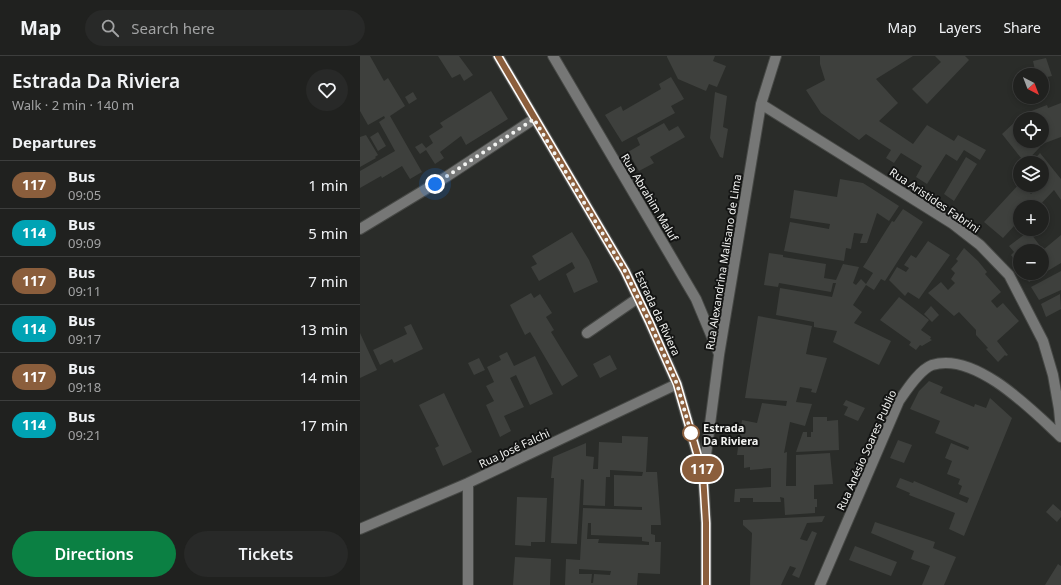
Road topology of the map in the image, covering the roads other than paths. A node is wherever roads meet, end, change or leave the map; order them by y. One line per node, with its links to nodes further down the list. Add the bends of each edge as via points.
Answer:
1 (498, 56): 5 (street, Estrada da Riviera)
2 (553, 56): 9 (street, Rua Abrahim Maluf, via 696,299)
3 (776, 56): 4 (street, Rua Alexandrina Malisano de Lima)
4 (761, 104): 9 (street, Rua Alexandrina Malisano de Lima); 11 (street, Rua Aristides Fabrini, via 953,224 980,245 1009,275 1043,341 1053,375)
5 (534, 119): 6 (street, via 446,177); 7 (street, Estrada da Riviera, via 625,271)
6 (360, 229)
7 (638, 298): 8 (street); 10 (street, Estrada da Riviera)
8 (586, 333)
9 (719, 355): 13 (street, Rua Alexandrina Malisano de Lima)
10 (677, 384): 13 (street, Estrada da Riviera); 14 (street, Rua José Falchi)
11 (1061, 430)
12 (1061, 437): 18 (street, Rua Anésio Soares Publio, via 1016,396 983,373 952,362 930,366 912,381 899,401)
13 (703, 474): 17 (street, Estrada da Riviera)
14 (468, 483): 15 (street, Rua José Falchi); 16 (street)
15 (360, 529)
16 (468, 585)
17 (706, 585)
18 (820, 585)

